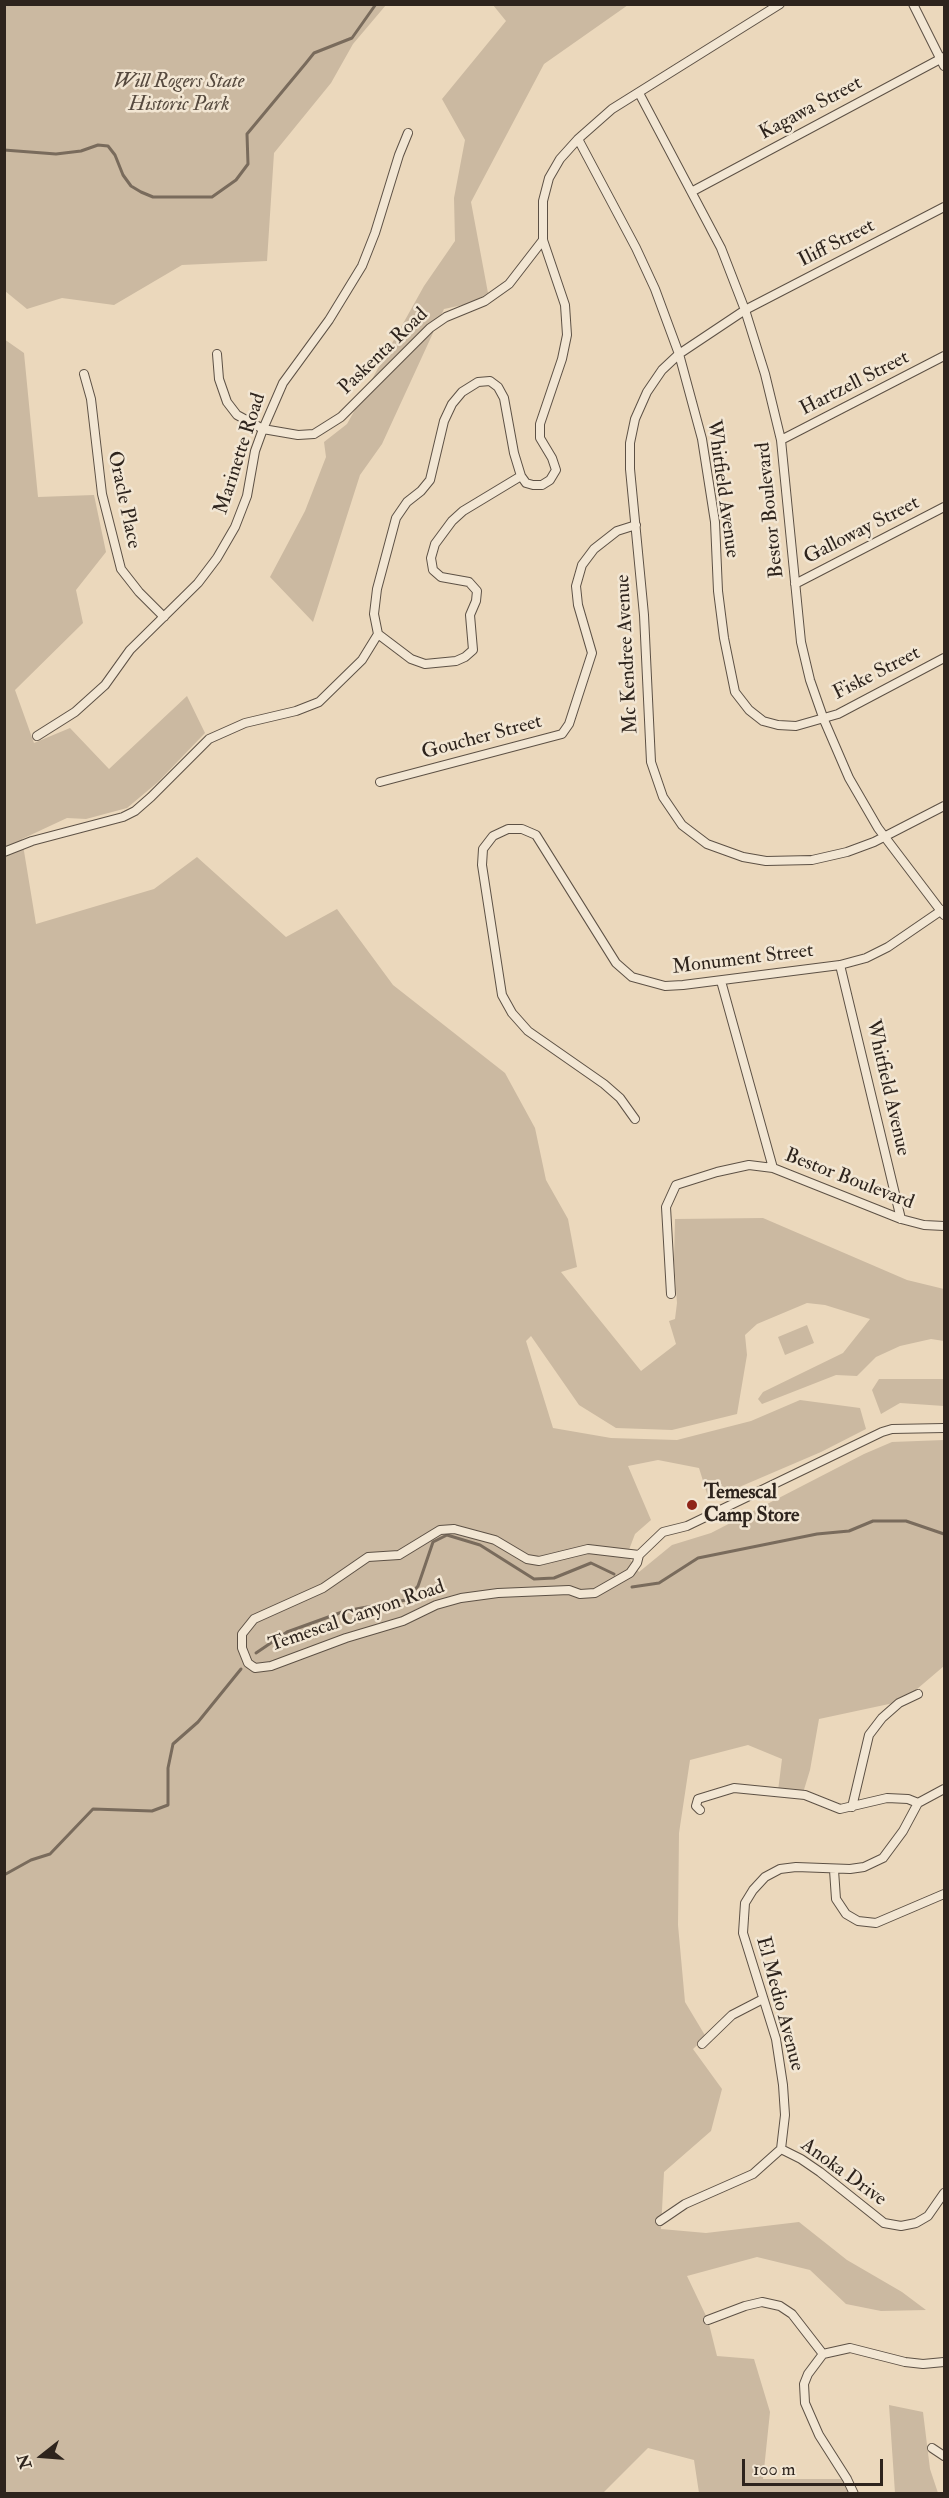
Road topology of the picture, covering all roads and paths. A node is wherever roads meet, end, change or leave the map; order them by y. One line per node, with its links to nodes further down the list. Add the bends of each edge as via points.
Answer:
1 (780, 4): 4 (street)
2 (913, 4): 3 (street)
3 (943, 60): 7 (street, Kagawa Street)
4 (639, 93): 6 (street, via 612,109); 7 (street, Bestor Boulevard)
5 (408, 133): 15 (street, Marinette Road, via 362,266 330,320 283,383)
6 (578, 139): 9 (street, via 549,178 543,201); 12 (street, Whitfield Avenue, via 636,248)
7 (693, 191): 10 (street, Bestor Boulevard)
8 (945, 207): 10 (street, Iliff Street)
9 (543, 240): 15 (street, Paskenta Road, via 509,284 485,301 430,328 328,427 314,434 298,435); 17 (street, via 565,305 567,335 540,423 540,438 556,470 542,485 526,483)
10 (746, 310): 12 (street, Mc Kendree Avenue); 16 (street, Bestor Boulevard)
11 (217, 354): 15 (street, Paskenta Road, via 219,379 227,402 237,415)
12 (679, 354): 19 (street, Mc Kendree Avenue, via 651,386 635,419 630,470); 24 (street, Whitfield Avenue, via 702,439 715,522 724,638 735,692 749,710 778,726)
13 (945, 356): 16 (street, Hartzell Street)
14 (84, 374): 21 (street, Oracle Place, via 113,542 122,569)
15 (263, 429): 21 (street, Marinette Road, via 247,496 235,527 198,583)
16 (781, 440): 20 (street, Bestor Boulevard)
17 (521, 476): 22 (street, via 452,521 435,544 431,558 433,570 441,577 469,582 477,591 470,615 473,650 456,661 425,664 411,659); 22 (street, via 504,398 490,381 478,382 462,392 452,405 438,440 430,480 396,518 377,589 374,614)
18 (945, 507): 20 (street, Galloway Street)
19 (636, 525): 26 (street, Goucher Street, via 617,531 594,549 582,565 576,586 578,606 592,652 569,724 562,734); 28 (street, Mc Kendree Avenue, via 651,762 663,797 682,825 707,844 766,861 812,860 847,852)
20 (795, 584): 24 (street, Bestor Boulevard, via 801,642)
21 (164, 616): 25 (street, Marinette Road, via 130,650 105,685 75,712)
22 (378, 633): 29 (street, via 362,660 319,702 245,723 209,739 135,811)
23 (945, 658): 24 (street, Fiske Street)
24 (824, 720): 28 (street, Bestor Boulevard, via 849,778)
25 (37, 736)
26 (380, 782)
27 (945, 806): 28 (street, Mc Kendree Avenue)
28 (884, 837): 30 (street, Bestor Boulevard)
29 (4, 852)
30 (943, 912): 31 (street, Monument Street, via 888,947)
31 (840, 965): 32 (street, Monument Street); 35 (street, Whitfield Avenue)
32 (721, 981): 33 (street, Monument Street, via 665,986 632,977 603,946 536,835 508,829 493,836 483,849 482,865 502,995 512,1013 528,1031 604,1084); 34 (street)
33 (635, 1119)
34 (773, 1168): 35 (street, Bestor Boulevard); 37 (street, Bestor Boulevard, via 749,1165 676,1185 666,1207)
35 (901, 1220): 36 (street, Bestor Boulevard)
36 (945, 1226)
37 (671, 1294)
38 (945, 1428): 39 (street, Temescal Canyon Road, via 882,1432 687,1526 663,1532)
39 (639, 1555): 39 (street, Temescal Canyon Road, via 588,1549 539,1561 527,1559 495,1540 454,1528 440,1530 399,1555 368,1557 323,1588 254,1619 242,1634 242,1648 248,1663 255,1668 271,1666 461,1598 569,1590 595,1593 630,1574)
40 (918, 1694): 43 (street, via 899,1703 869,1735)
41 (945, 1789): 42 (street)
42 (918, 1803): 43 (street, via 887,1798); 45 (street, El Medio Avenue, via 883,1858 864,1867)
43 (852, 1808): 44 (street, via 840,1809 790,1792 734,1788 698,1799 696,1806)
44 (700, 1810)
45 (834, 1870): 46 (street, via 836,1899 846,1914 858,1921 876,1923); 47 (street, El Medio Avenue, via 780,1869 765,1877 745,1903 743,1933)
46 (945, 1894)
47 (764, 1999): 48 (street, via 732,2015); 49 (street, El Medio Avenue, via 776,2039 783,2085)
48 (702, 2044)
49 (781, 2149): 50 (street, Anoka Drive, via 820,2172 884,2223 916,2223 928,2216); 51 (street, via 753,2174 685,2204)
50 (945, 2193)
51 (660, 2221)
52 (708, 2320): 53 (street, via 762,2302 780,2306 792,2314)
53 (823, 2354): 54 (street, via 850,2348 905,2362); 57 (street, via 804,2384 805,2403 819,2435)
54 (945, 2362)
55 (932, 2448): 56 (street)
56 (945, 2456)
57 (854, 2493)

